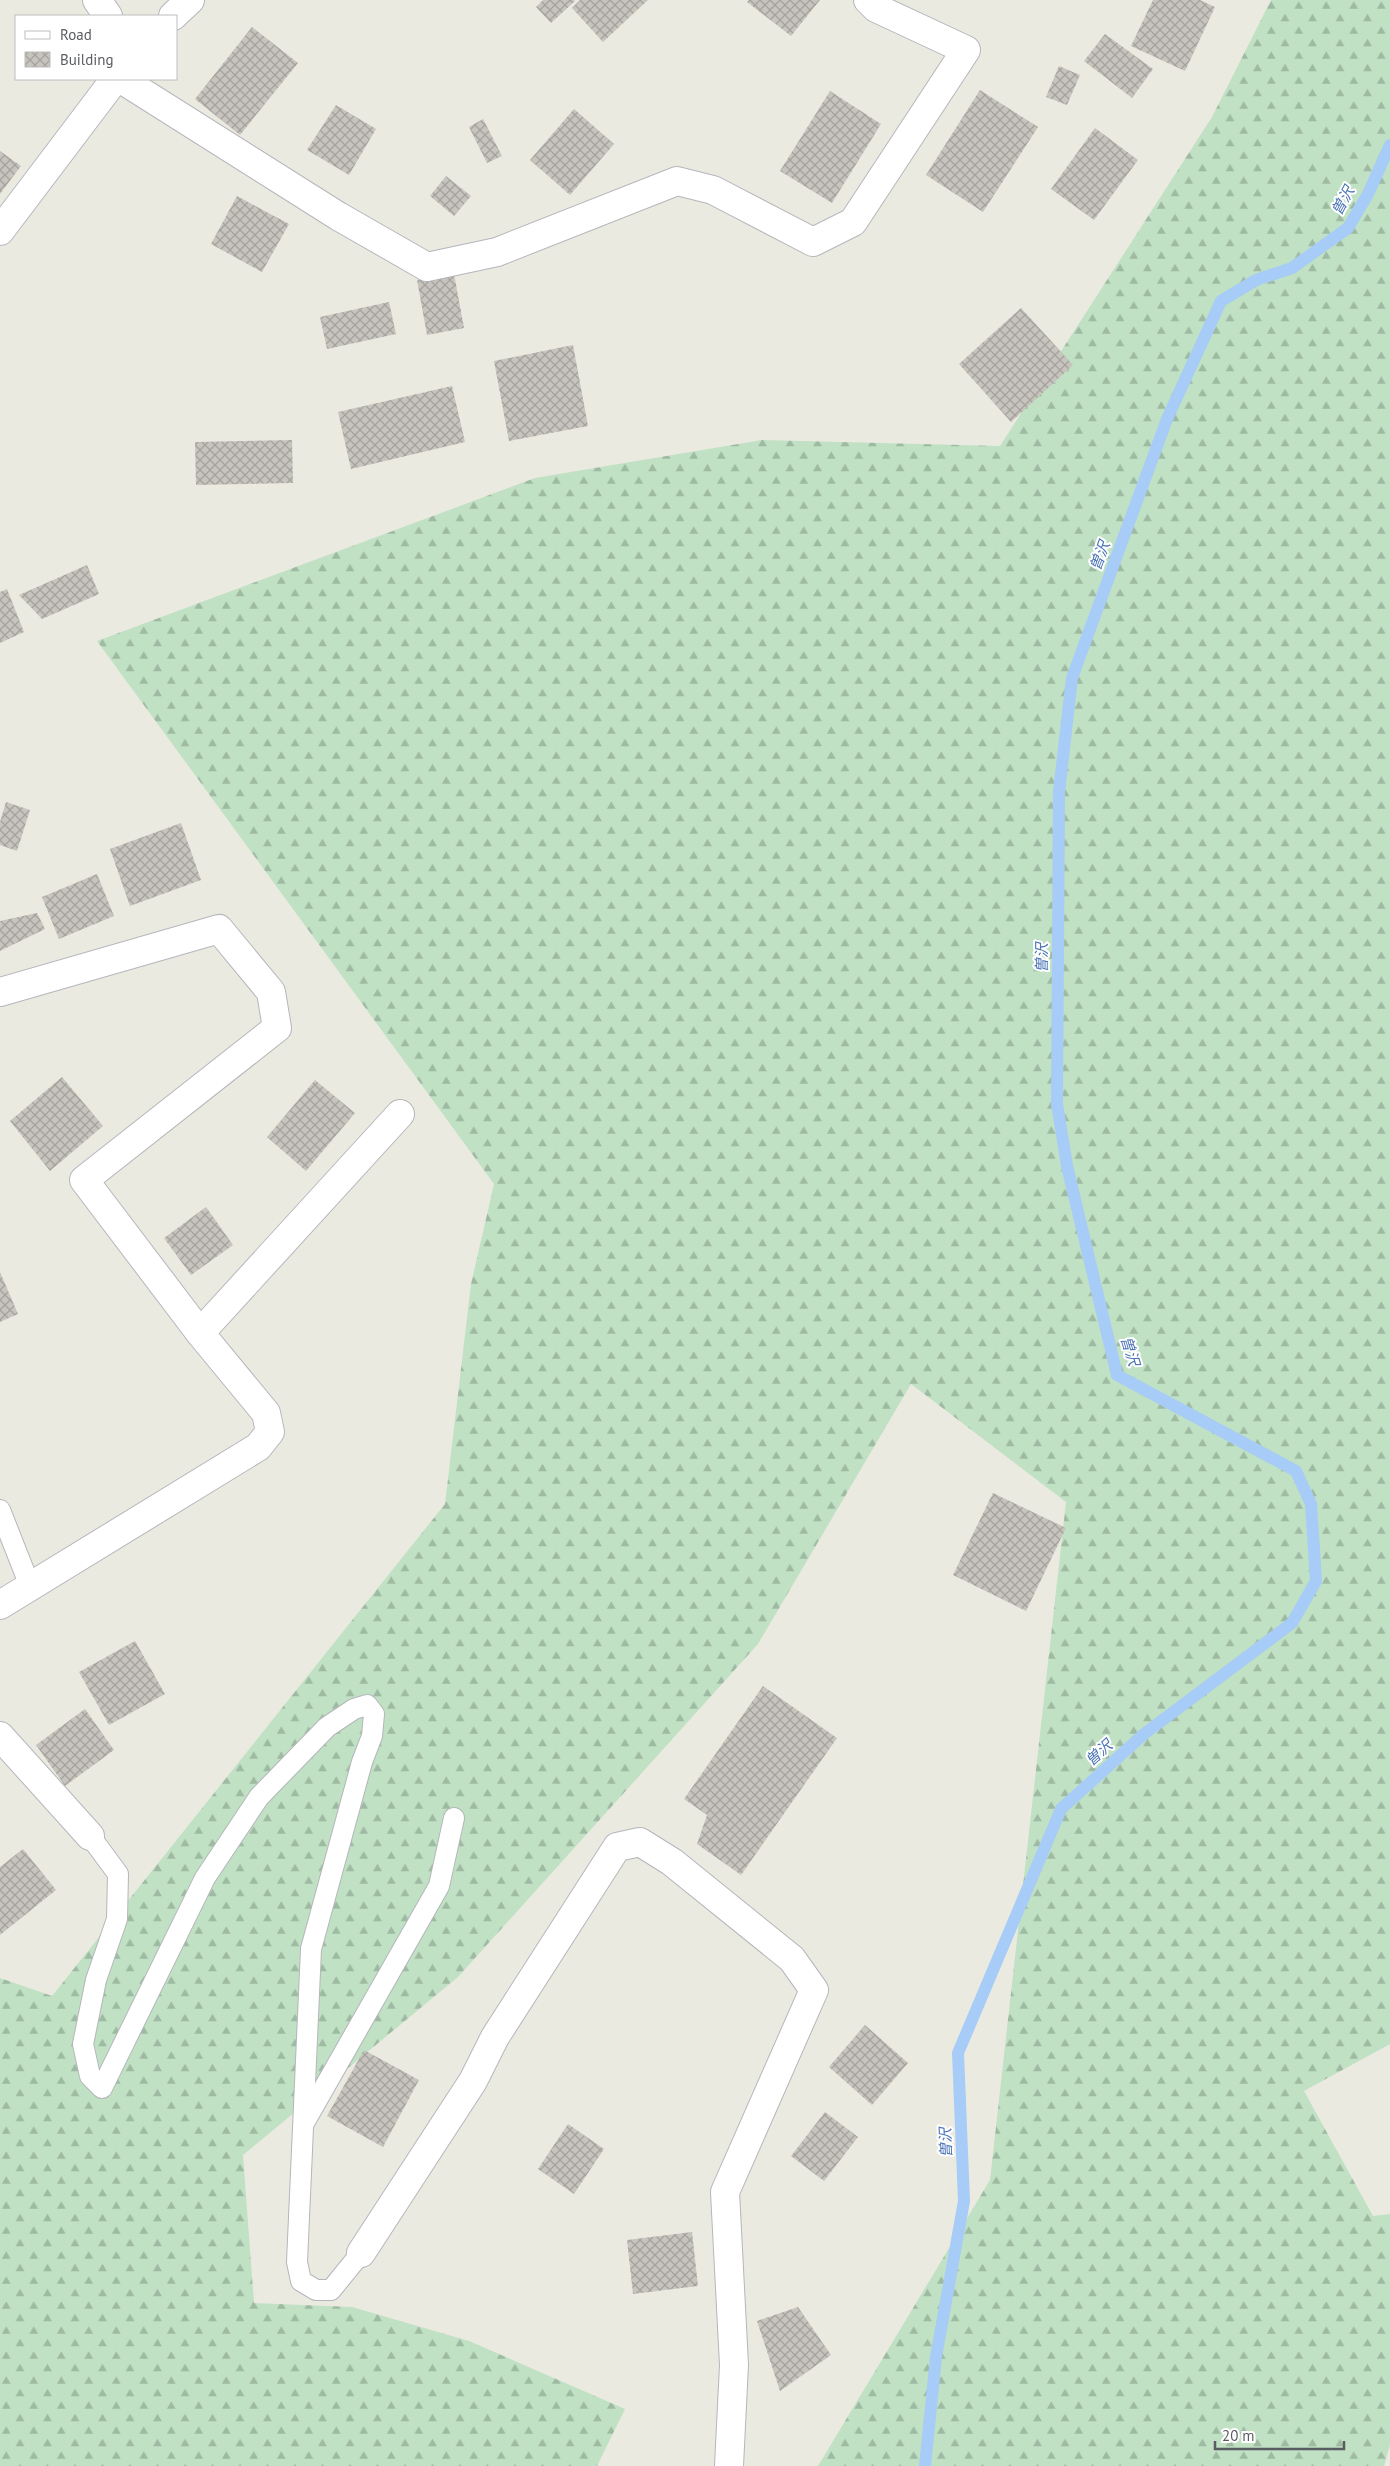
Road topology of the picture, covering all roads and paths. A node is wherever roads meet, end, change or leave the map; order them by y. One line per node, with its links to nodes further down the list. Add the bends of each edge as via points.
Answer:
1 (97, 0): 4 (street)
2 (190, 0): 5 (street)
3 (868, 0): 7 (street, via 876,8 966,50 854,222 812,242 713,190 677,181 498,252 426,267 338,216)
4 (107, 15)
5 (174, 15)
6 (114, 80): 8 (street)
7 (123, 80)
8 (0, 231)
9 (0, 992): 11 (street, via 219,929 271,992 277,1028 84,1180)
10 (400, 1114): 11 (street)
11 (200, 1332): 13 (street, via 266,1413 270,1432 258,1446)
12 (0, 1510): 13 (lane)
13 (30, 1586): 14 (street)
14 (0, 1604)
15 (0, 1736): 17 (street)
16 (454, 1818): 18 (lane, via 439,1886)
17 (90, 1836): 18 (lane, via 118,1874 117,1919 96,1980 83,2044 90,2076 102,2088 205,1878 259,1798 327,1727 354,1709 367,1705 374,1714 372,1736 310,1949)
18 (302, 2126): 19 (lane, via 297,2262 301,2281 316,2290 331,2290)
19 (360, 2253): 20 (street, via 473,2081 495,2037 617,1847 640,1842 672,1862 792,1959 814,1990 726,2192 734,2365)
20 (729, 2466)

